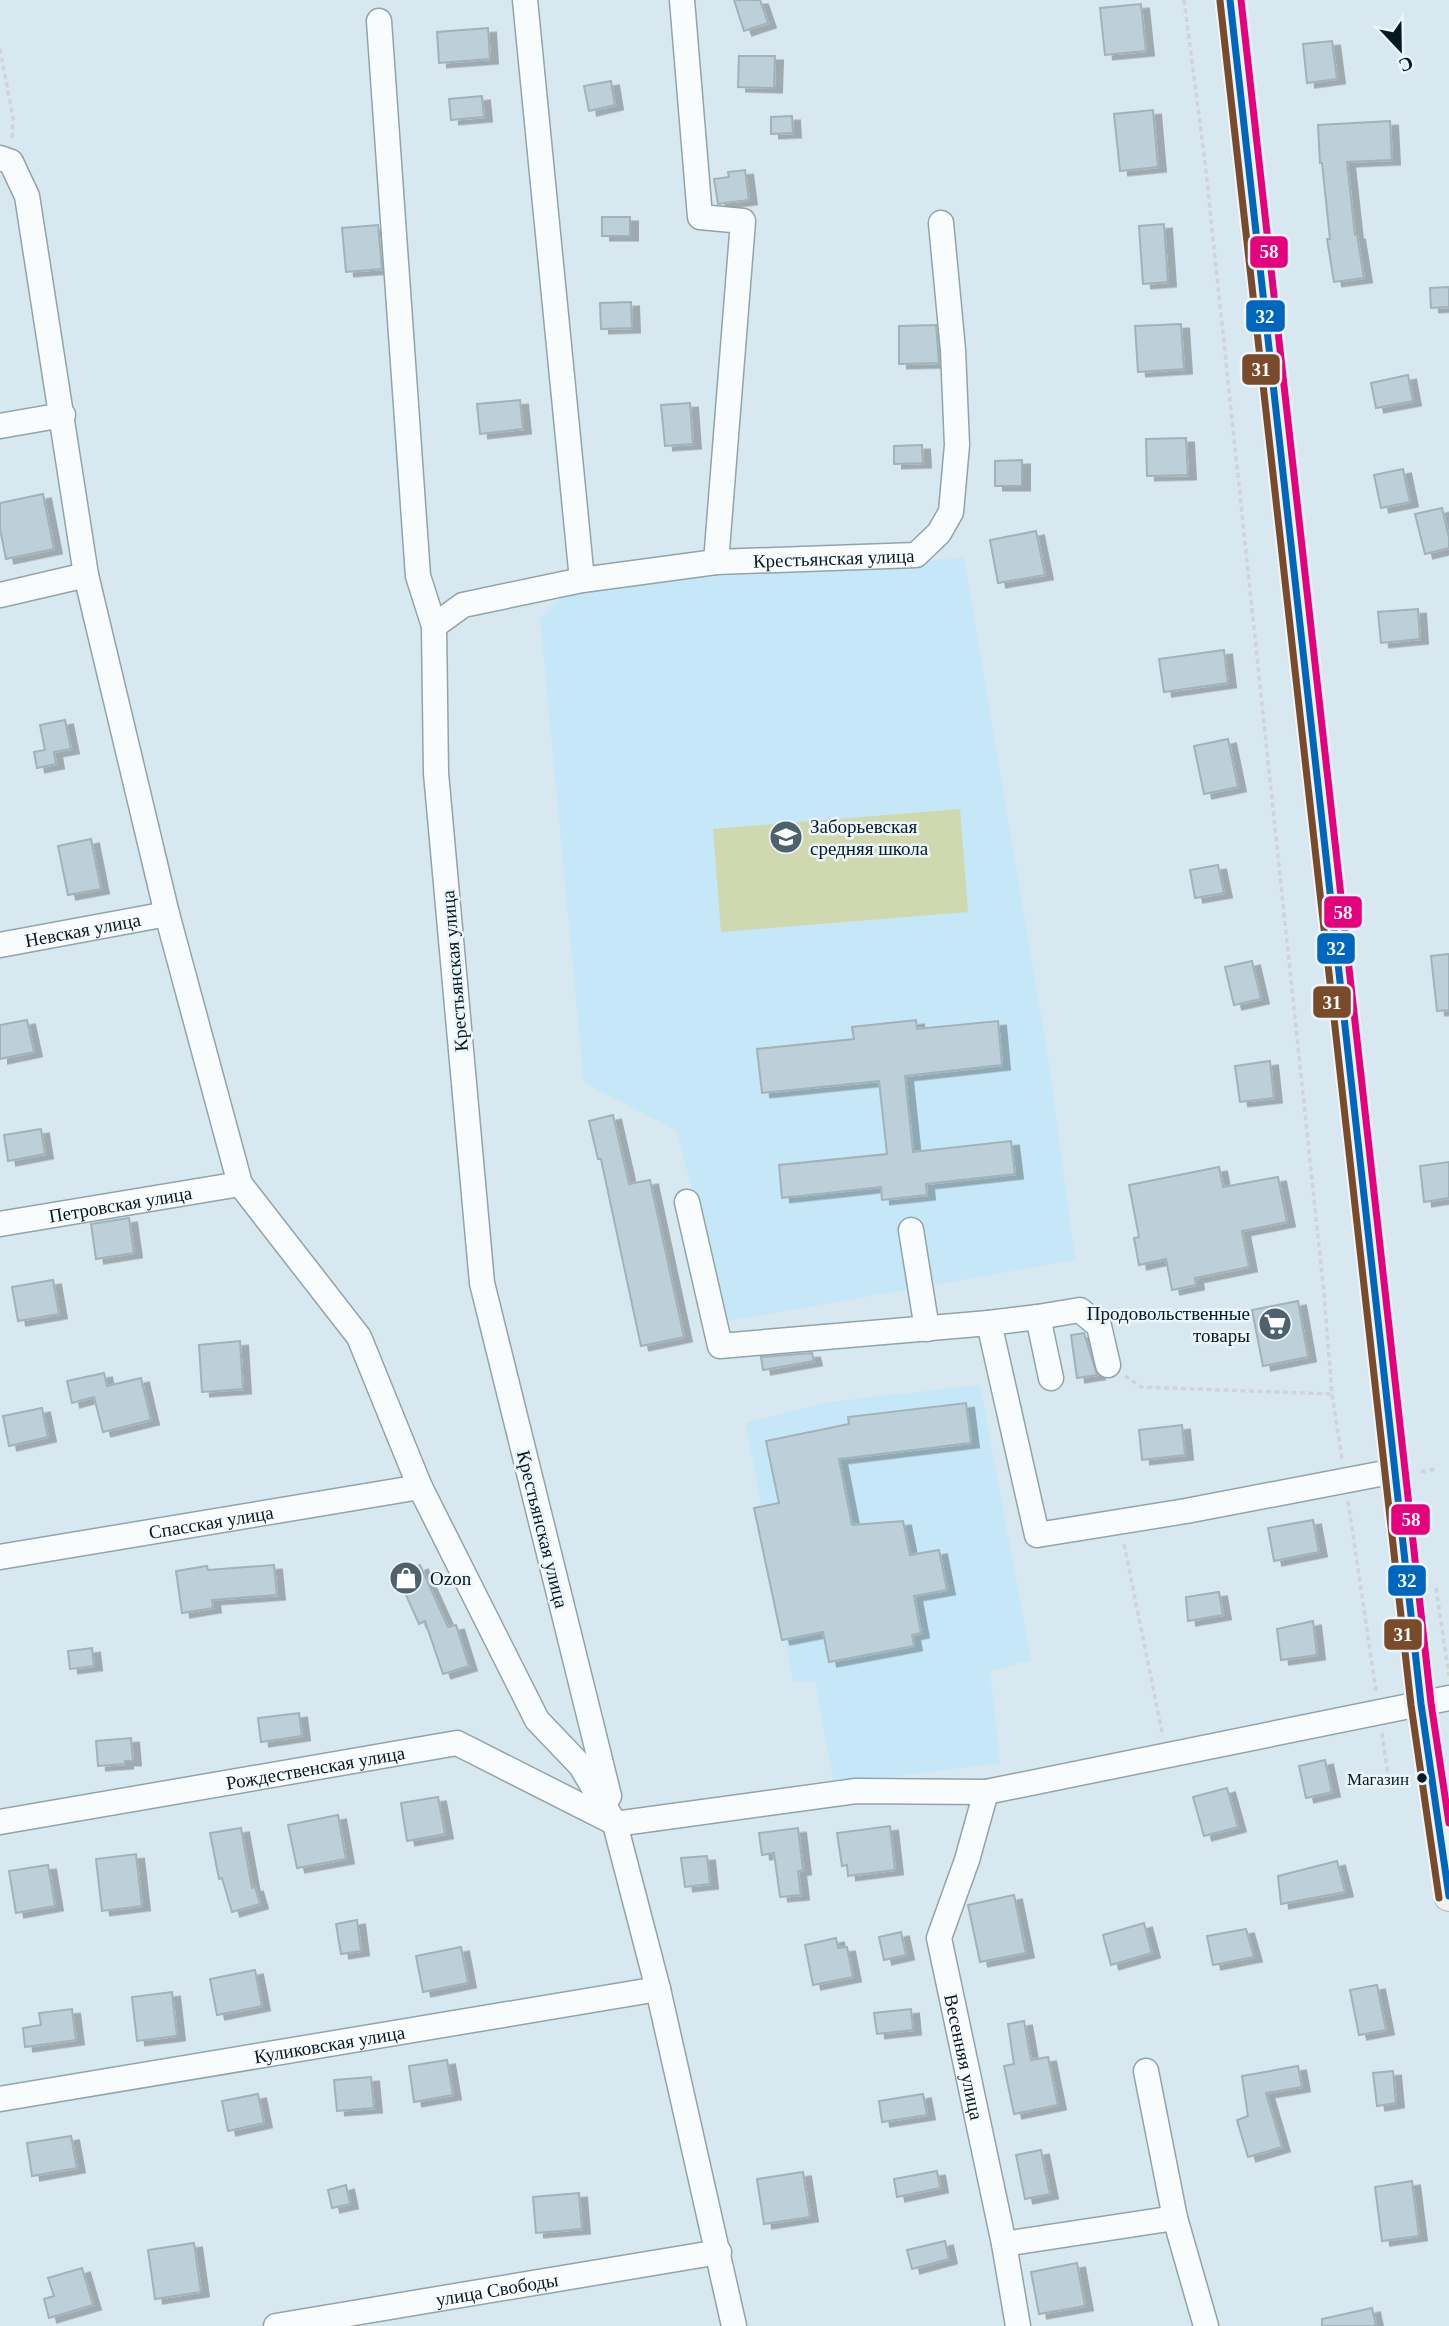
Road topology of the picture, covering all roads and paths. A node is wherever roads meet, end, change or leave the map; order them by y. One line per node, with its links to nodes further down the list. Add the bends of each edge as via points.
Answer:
1 (525, 0): 14 (street)
2 (682, 0): 12 (street, via 700,217 743,221)
3 (1184, 0): 28 (path, via 1206,167)
4 (1230, 0): 29 (main road)
5 (379, 21): 16 (street, via 418,576)
6 (0, 49): 7 (path)
7 (13, 118)
8 (5, 160): 10 (street, via 27,196)
9 (941, 223): 12 (street, Крестьянская улица, via 957,445 951,512 939,533 916,555)
10 (63, 415): 11 (street); 13 (street)
11 (0, 426)
12 (716, 562): 14 (street, Крестьянская улица)
13 (86, 575): 15 (street); 17 (street)
14 (582, 580): 16 (street, Крестьянская улица, via 463,605)
15 (0, 595)
16 (434, 626): 40 (street, Крестьянская улица, via 436,773 482,1283)
17 (167, 914): 18 (street, Невская улица); 19 (street)
18 (0, 946)
19 (240, 1184): 21 (street, Петровская улица); 31 (street, via 359,1337)
20 (687, 1202): 25 (street, via 720,1346)
21 (0, 1224)
22 (911, 1230): 25 (street)
23 (1038, 1317): 24 (street); 26 (street, via 1080,1310 1099,1326); 27 (street)
24 (989, 1324): 25 (street); 32 (street, via 1037,1535)
25 (927, 1329)
26 (1108, 1365): 28 (path, via 1141,1387)
27 (1051, 1378)
28 (1332, 1394): 30 (path)
29 (1395, 1471): 30 (street); 34 (main road)
30 (1345, 1480): 32 (street); 35 (path)
31 (420, 1487): 33 (street, Спасская улица); 40 (street, via 537,1720 581,1766)
32 (1120, 1522): 36 (path)
33 (0, 1557)
34 (1435, 1701): 35 (street); 41 (main road)
35 (1379, 1712): 36 (street); 37 (path)
36 (1166, 1755): 38 (street)
37 (1390, 1783)
38 (986, 1792): 40 (street, via 856,1791); 46 (street, Весенняя улица, via 939,1938)
39 (0, 1822): 40 (street, Рождественская улица, via 457,1743)
40 (615, 1824): 42 (street)
41 (1449, 1896)
42 (658, 1989): 44 (street, Куликовская улица); 47 (street)
43 (1146, 2071): 45 (street)
44 (0, 2099)
45 (1175, 2218): 46 (street); 51 (street)
46 (1004, 2245): 50 (street, Весенняя улица)
47 (719, 2252): 48 (street, улица Свободы); 49 (street)
48 (276, 2326)
49 (734, 2326)
50 (1018, 2326)
51 (1206, 2326)

